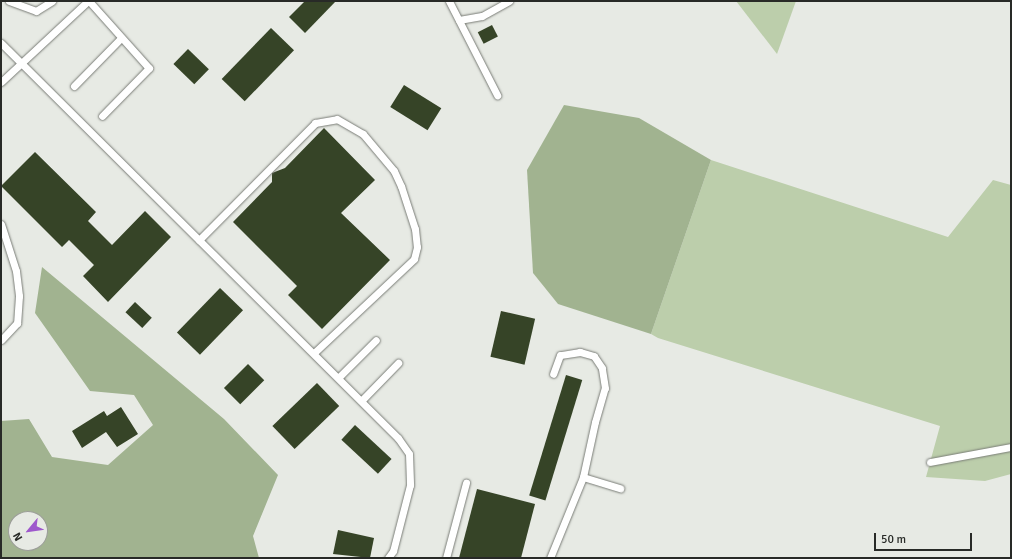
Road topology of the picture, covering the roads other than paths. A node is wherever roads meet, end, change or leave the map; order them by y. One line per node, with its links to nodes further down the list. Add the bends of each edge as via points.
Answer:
1 (9, 1): 2 (lane, via 36,11)
2 (52, 1)
3 (89, 1): 7 (lane); 9 (lane)
4 (449, 1): 6 (lane)
5 (509, 1): 6 (lane, via 482,16)
6 (459, 20): 12 (lane)
7 (121, 38): 11 (lane); 13 (lane, via 149,68)
8 (1, 43): 9 (lane)
9 (21, 63): 10 (lane); 15 (lane)
10 (1, 82)
11 (74, 86)
12 (497, 95)
13 (102, 116)
14 (1, 224): 16 (lane, via 16,271 20,296 17,323)
15 (199, 240): 18 (lane); 18 (lane, via 315,123 337,119 363,134 394,171 415,229 417,247 414,259)
16 (1, 340)
17 (376, 340): 21 (lane)
18 (314, 353): 21 (lane)
19 (398, 363): 22 (lane)
20 (553, 374): 25 (lane, via 560,355 580,352 594,356 602,368 606,388 595,422)
21 (339, 377): 22 (lane)
22 (362, 400): 28 (lane, via 398,438 409,454 410,484 393,551)
23 (1011, 447): 24 (lane)
24 (930, 462)
25 (583, 477): 27 (lane); 30 (lane)
26 (466, 483): 29 (lane)
27 (620, 488)
28 (388, 558)
29 (446, 558)
30 (550, 558)

